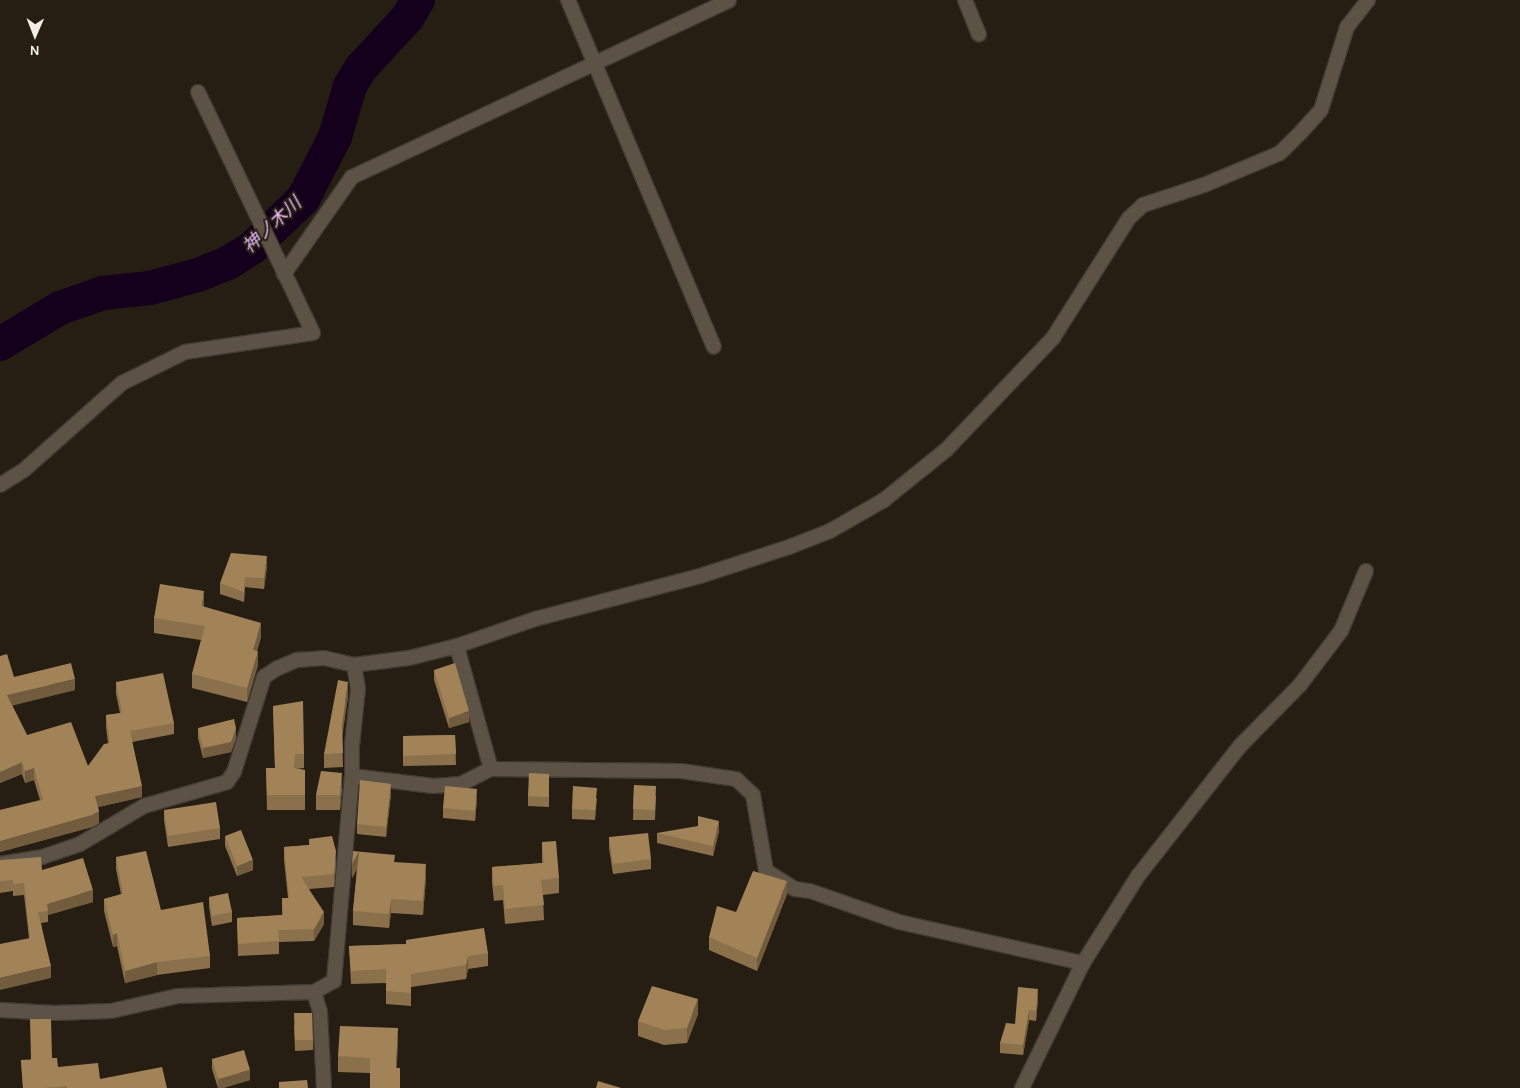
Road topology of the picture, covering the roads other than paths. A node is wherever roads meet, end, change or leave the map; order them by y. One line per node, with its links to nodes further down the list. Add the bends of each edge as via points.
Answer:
1 (568, 0): 6 (street)
2 (729, 0): 6 (street)
3 (965, 0): 5 (street)
4 (1368, 0): 12 (street, via 1347,27 1321,110 1302,131 1280,153 1204,185 1143,205 1129,218 1053,338 946,450 884,500 830,531 789,547 700,576 535,619)
5 (979, 34)
6 (594, 62): 8 (street, via 352,177); 9 (street)
7 (198, 92): 8 (street)
8 (284, 274): 10 (street, via 313,333 185,352 122,384 24,470)
9 (714, 347)
10 (0, 484)
11 (1366, 571): 17 (street, via 1341,631 1300,686 1240,746 1138,876)
12 (457, 646): 13 (street, via 409,658); 14 (street)
13 (354, 665): 15 (street, via 358,689); 16 (street, via 324,658 296,660 264,677 234,772 227,782 144,806 80,844 42,857)
14 (491, 769): 15 (street, via 461,784 432,786); 17 (street, via 681,771 736,779 753,795 766,871 794,889 810,891 899,922)
15 (352, 776): 18 (street, via 334,981)
16 (0, 864)
17 (1083, 963): 21 (street)
18 (314, 992): 19 (street, via 178,996 111,1011 54,1013); 20 (street, via 320,1012)
19 (0, 1010)
20 (324, 1088)
21 (1022, 1088)

